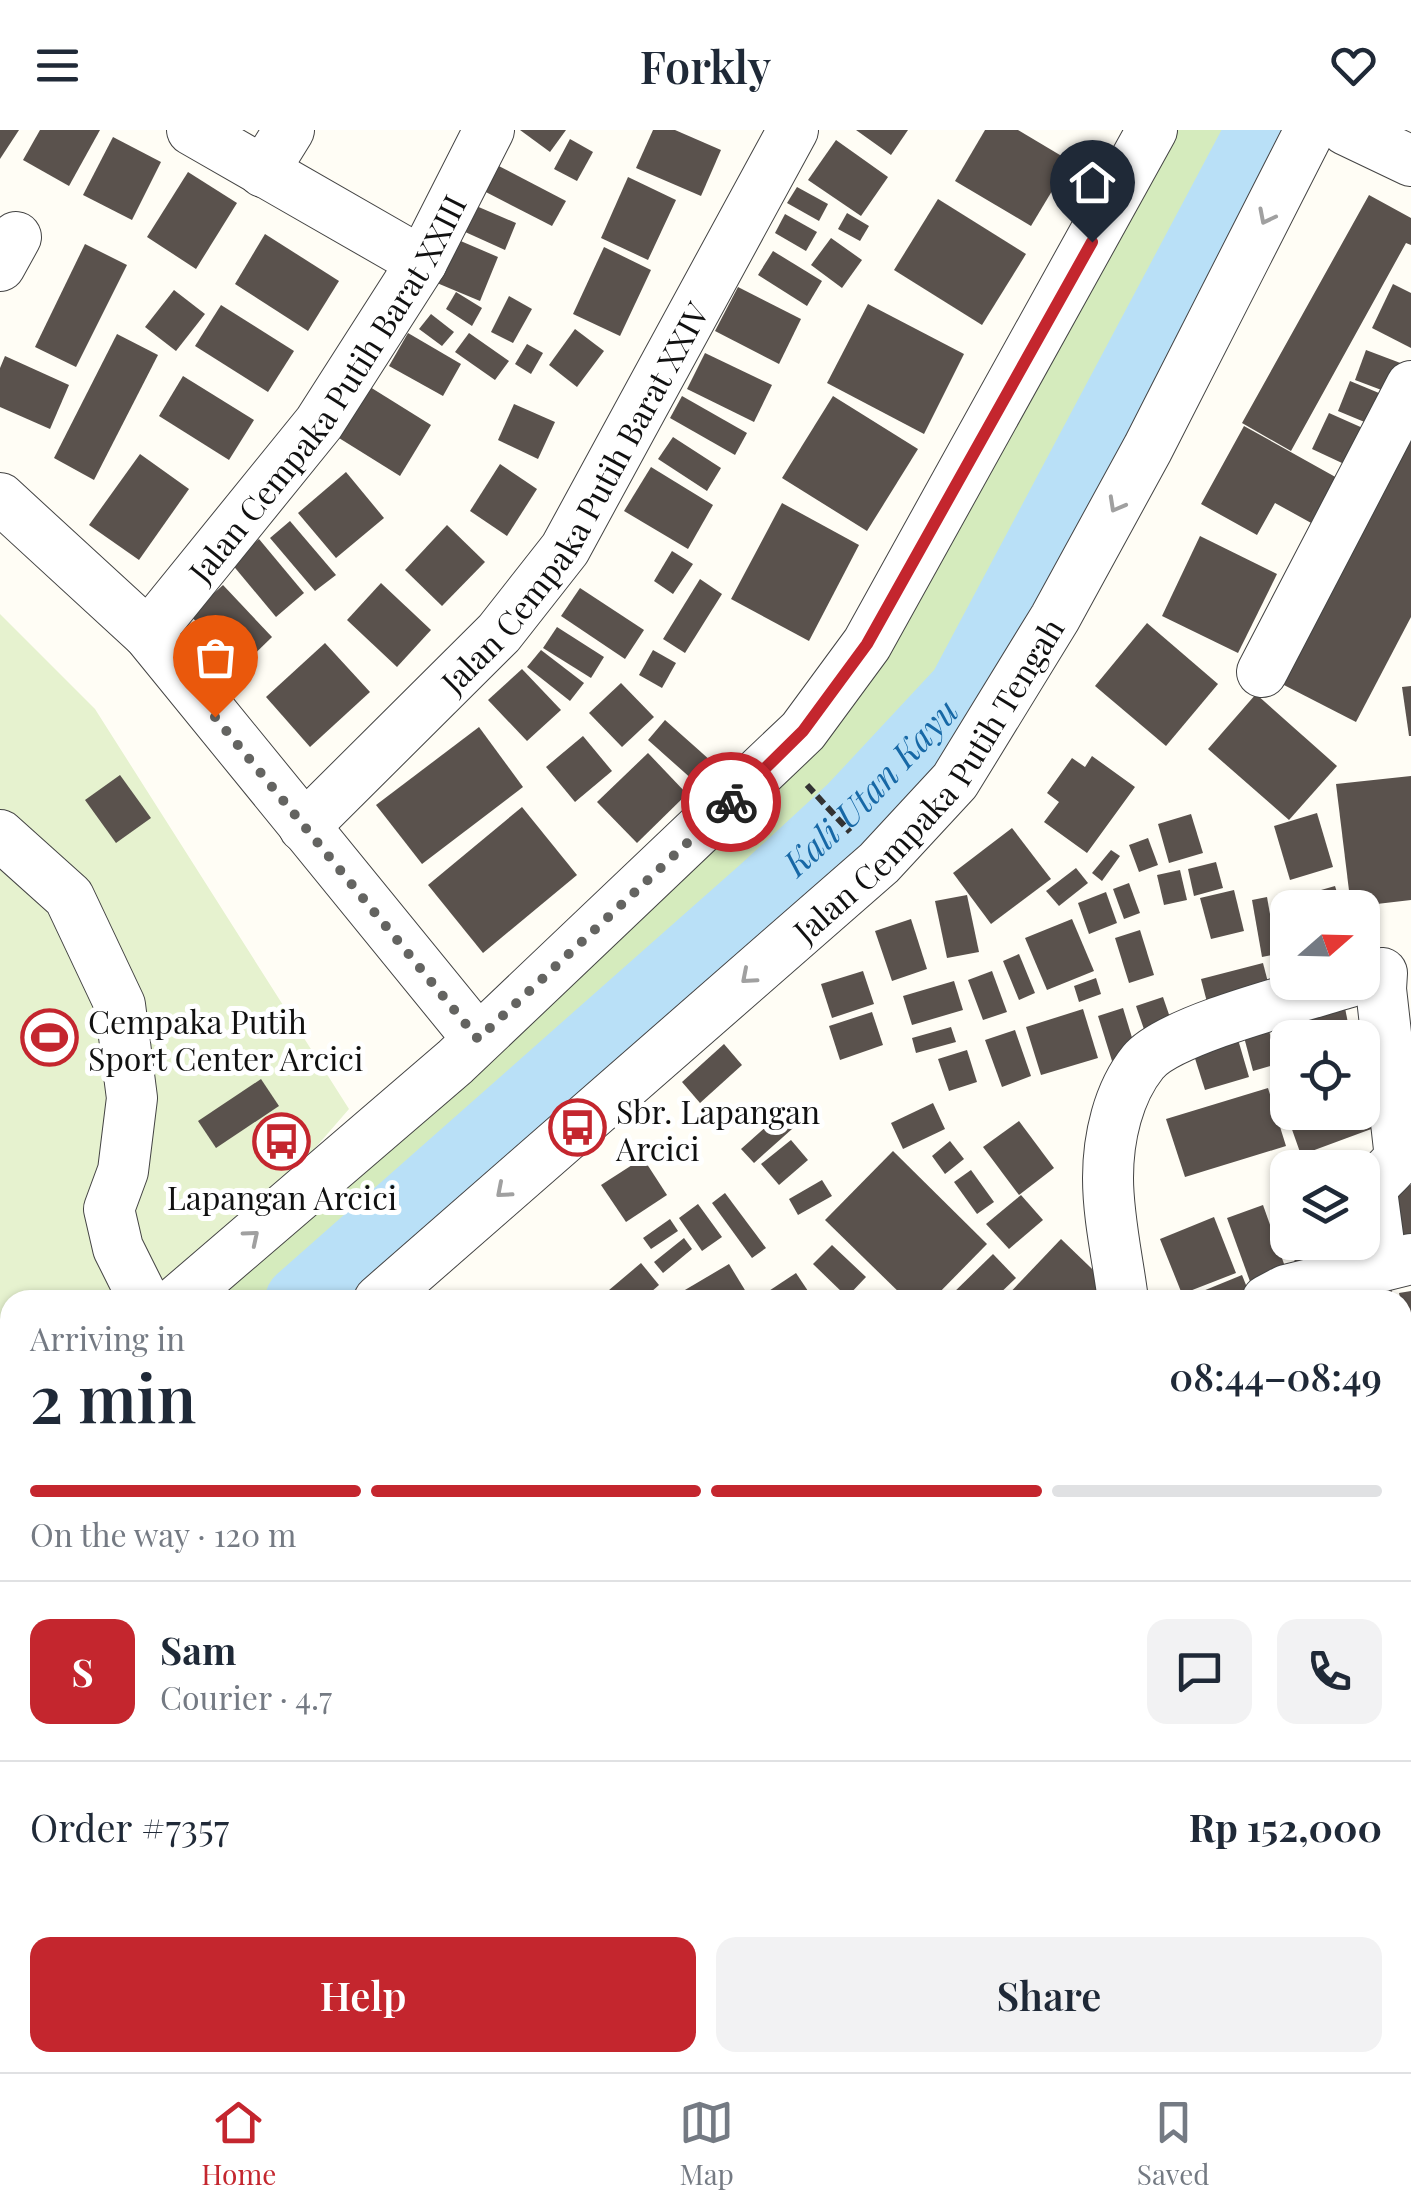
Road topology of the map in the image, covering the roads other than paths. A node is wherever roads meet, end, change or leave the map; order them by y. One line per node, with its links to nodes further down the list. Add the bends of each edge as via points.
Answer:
1 (192, 130): 7 (street)
2 (489, 130): 9 (street, Jalan Cempaka Putih Barat XXIII)
3 (793, 130): 14 (street, Jalan Cempaka Putih Barat XXIV, via 565,549 498,634)
4 (1152, 130): 18 (street, via 867,644 830,695 773,762)
5 (1310, 130): 24 (street, Jalan Cempaka Putih Tengah, one-way to 24, via 1148,448 955,781 879,863)
6 (1346, 130): 8 (street)
7 (276, 151): 9 (street)
8 (1411, 161)
9 (422, 262): 12 (street, Jalan Cempaka Putih Barat XXIII, via 318,423)
10 (1411, 386): 13 (street)
11 (0, 498): 12 (street)
12 (148, 634): 14 (street)
13 (1262, 672)
14 (304, 827): 18 (street)
15 (0, 835): 19 (street, via 68,897 120,1005 132,1098 123,1171)
16 (1380, 986): 20 (street, via 1400,1150 1372,1191)
17 (1297, 1000): 25 (street, via 1198,1030 1145,1059 1123,1093 1108,1178)
18 (478, 1039): 23 (street, one-way to 18)
19 (109, 1209): 21 (street, via 118,1248); 22 (street, via 142,1242)
20 (1397, 1262): 26 (street)
21 (139, 1290)
22 (160, 1290)
23 (189, 1290)
24 (390, 1290)
25 (1122, 1290)
26 (1286, 1290)

